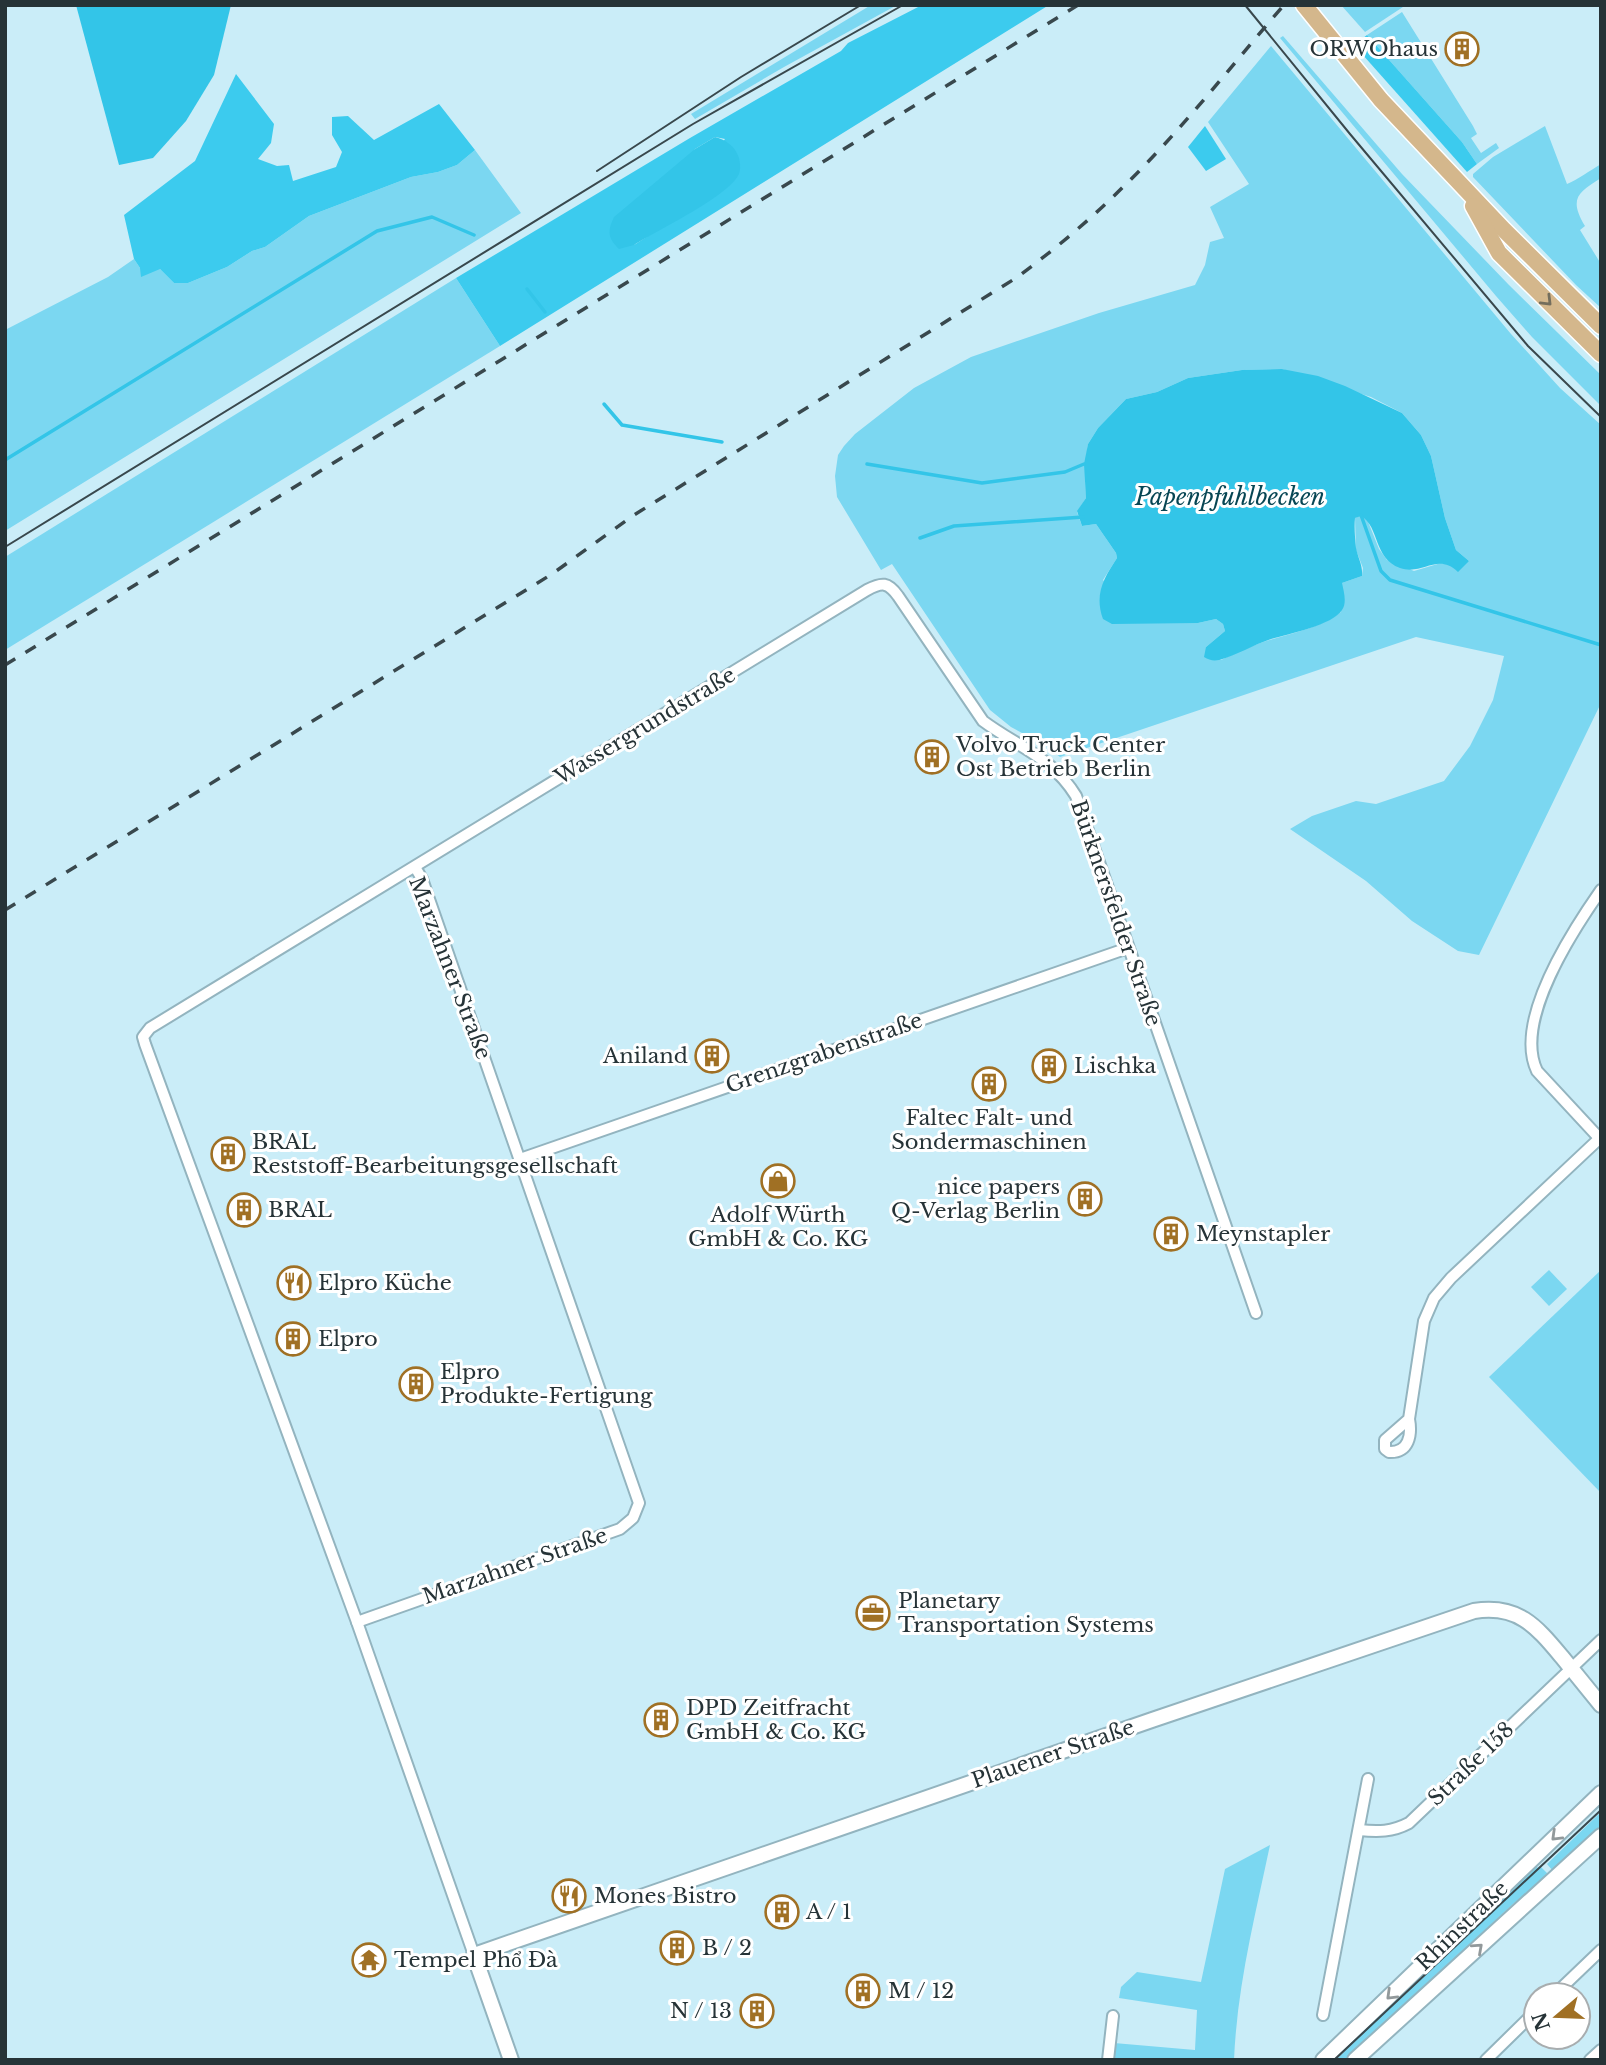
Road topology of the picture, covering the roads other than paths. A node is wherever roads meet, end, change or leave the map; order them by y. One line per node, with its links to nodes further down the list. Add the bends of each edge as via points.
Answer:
1 (1307, 9): 2 (main road, via 1381,100)
2 (1464, 189): 3 (main road); 4 (main road, one-way to 4, via 1499,253)
3 (1601, 326)
4 (1601, 355)
5 (875, 585): 6 (street, Wassergrundstraße); 8 (street, Bürknersfelder Straße, via 892,587 983,720 1045,760 1067,782 1076,796)
6 (415, 867): 10 (street, Marzahner Straße); 13 (street, Marzahner Straße, via 150,1028 143,1037)
7 (1601, 890): 9 (street, via 1552,972 1534,1020 1532,1043 1537,1071)
8 (1128, 948): 10 (street, Grenzgrabenstraße); 11 (street, Bürknersfelder Straße)
9 (1600, 1138): 12 (street, via 1434,1298 1424,1321)
10 (520, 1159): 13 (street, Marzahner Straße, via 637,1494 637,1511 628,1524 611,1532)
11 (1256, 1313)
12 (1409, 1419)
13 (357, 1622): 22 (street, Marzahner Straße)
14 (1601, 1640): 15 (street, Straße 158)
15 (1571, 1668): 16 (street, Plauener Straße); 19 (street, Straße 158, via 1409,1823 1388,1831); 22 (street, Plauener Straße, via 1524,1618 1488,1608 1474,1611)
16 (1601, 1705)
17 (1368, 1779): 19 (street)
18 (1601, 1793): 30 (street, Rhinstraße, one-way to 30)
19 (1359, 1829): 24 (street)
20 (1601, 1836): 31 (street, Rhinstraße, one-way to 20)
21 (1601, 1950): 23 (street)
22 (474, 1955): 28 (street, Marzahner Straße)
23 (1569, 1981)
24 (1323, 2015)
25 (1113, 2016): 29 (street)
26 (1522, 2025): 32 (street)
27 (1601, 2050): 33 (street)
28 (511, 2060)
29 (1108, 2060)
30 (1323, 2060)
31 (1355, 2060)
32 (1486, 2060)
33 (1590, 2060)

